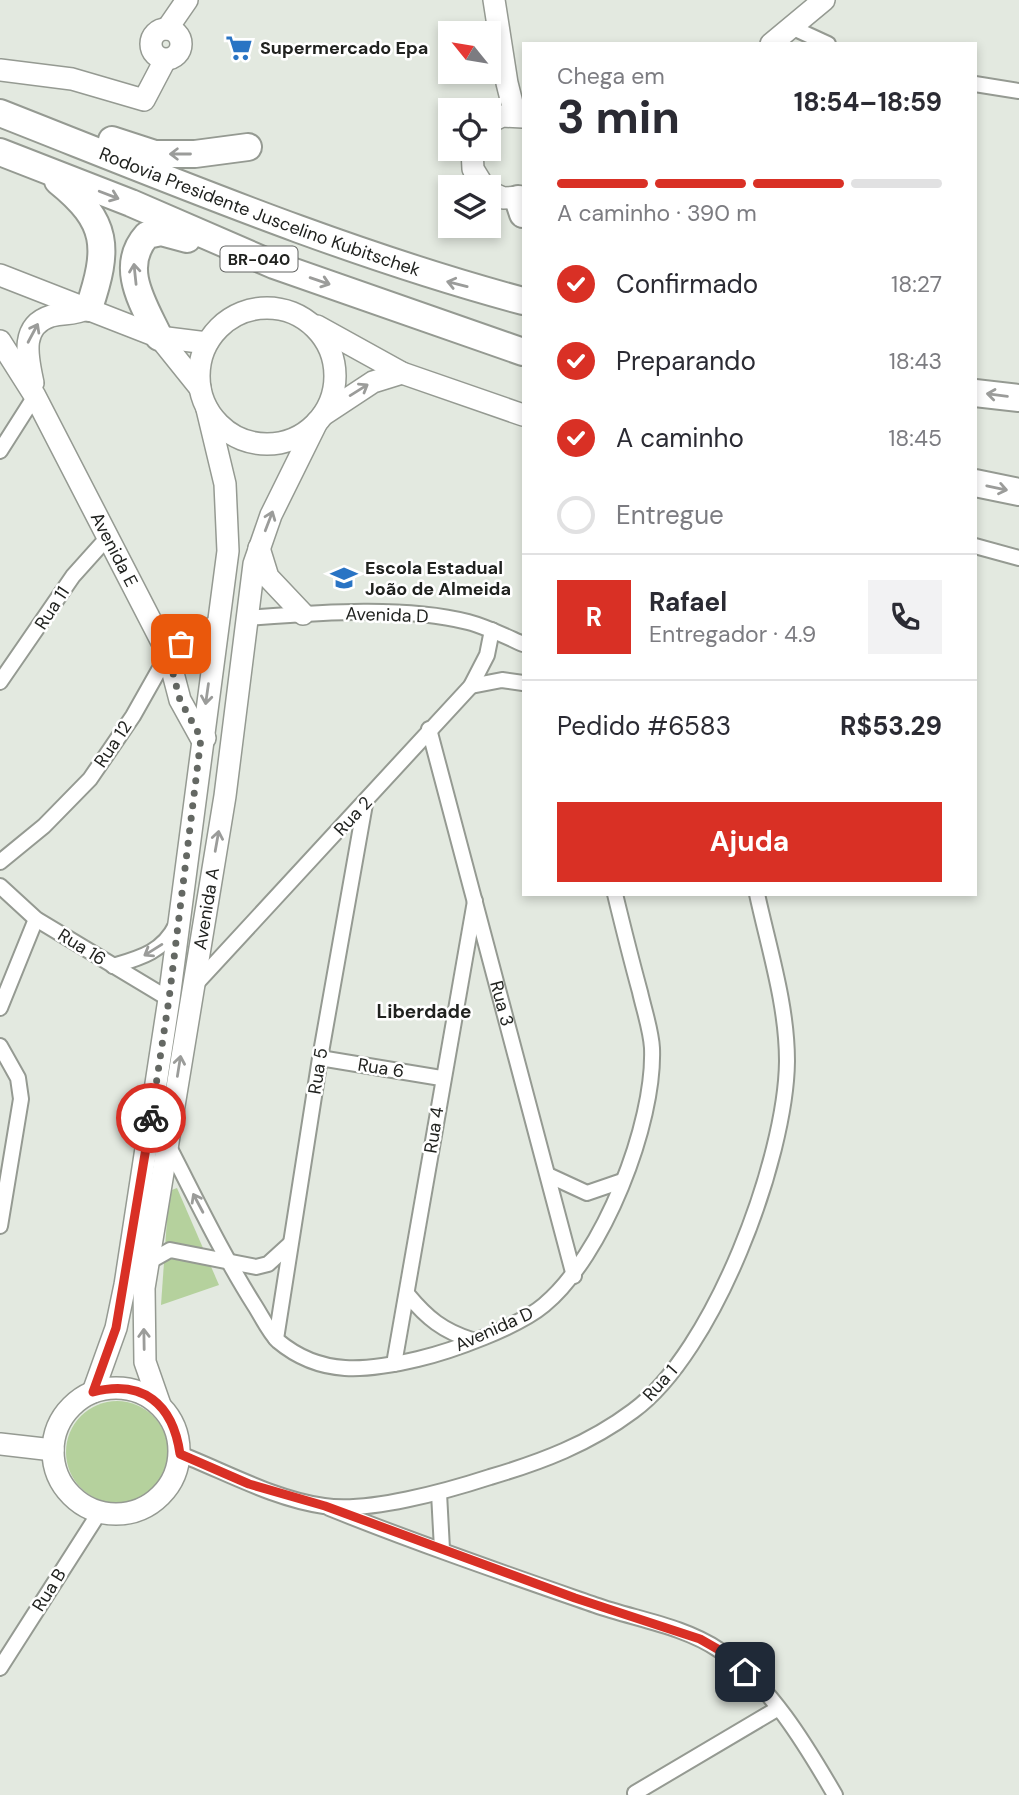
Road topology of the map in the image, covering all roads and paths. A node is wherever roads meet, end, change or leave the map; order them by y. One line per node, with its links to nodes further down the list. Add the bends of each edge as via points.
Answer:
1 (494, 0): 14 (street, via 507,83)
2 (824, 0): 4 (street)
3 (176, 19): 9 (street, via 181,46 173,58 158,63 144,100 72,79)
4 (791, 27): 5 (street); 6 (street)
5 (773, 42)
6 (824, 42)
7 (0, 60): 9 (street)
8 (0, 70): 9 (street)
9 (26, 73)
10 (977, 84): 11 (street)
11 (1019, 91)
12 (0, 97): 15 (highway, one-way to 12, via 155,154)
13 (0, 113): 22 (highway, Rodovia Presidente Juscelino Kubitschek / BR-040, one-way to 13, via 369,255)
14 (507, 118)
15 (248, 147)
16 (0, 152): 17 (highway, Rodovia Presidente Juscelino Kubitschek / BR-040)
17 (43, 169): 20 (highway, Rodovia Presidente Juscelino Kubitschek / BR-040, one-way to 20); 23 (highway, via 86,206 101,234 102,268)
18 (501, 197): 19 (street)
19 (521, 203)
20 (274, 265): 25 (highway, one-way to 20, via 133,273 134,255 147,235 169,234); 28 (highway, Rodovia Presidente Juscelino Kubitschek / BR-040, one-way to 28)
21 (0, 275): 23 (street)
22 (522, 301)
23 (89, 308): 25 (street); 32 (street, one-way to 23, via 26,351 28,337 38,322)
24 (308, 320): 27 (street, via 287,310 264,307 241,312); 29 (street); 36 (street, via 324,337 333,358 330,403)
25 (159, 337): 27 (street); 30 (street)
26 (0, 341): 32 (street, Avenida E)
27 (207, 343): 30 (street, via 200,365)
28 (522, 352)
29 (402, 373): 35 (street); 36 (street, one-way to 29, via 373,382)
30 (200, 388): 34 (street)
31 (977, 393): 33 (highway, one-way to 31)
32 (35, 396): 37 (street); 40 (street, Avenida E)
33 (1019, 398)
34 (206, 409): 36 (street, via 229,432 258,444 290,440); 46 (street, Avenida A, via 225,484 228,551)
35 (522, 415)
36 (319, 419): 42 (street, Avenida A, one-way to 36, via 271,514)
37 (0, 451)
38 (977, 483): 39 (highway, one-way to 39)
39 (1019, 492)
40 (108, 537): 49 (street, Avenida E); 50 (street, Rua 11, via 73,576)
41 (977, 547): 43 (street)
42 (260, 548): 44 (street, via 268,577); 45 (street, Avenida A)
43 (1019, 558)
44 (303, 614): 45 (street, Avenida D); 47 (street, Avenida D, via 443,617)
45 (246, 618): 54 (street, Avenida A)
46 (217, 622): 49 (street, Rua 12); 55 (street, Avenida A, one-way to 55)
47 (492, 630): 48 (street, Avenida D); 52 (street, Rua 2, via 487,655)
48 (522, 644)
49 (168, 654): 55 (street, Avenida E, via 180,700); 57 (street, Rua 12, via 90,779)
50 (0, 682)
51 (522, 682): 52 (street)
52 (471, 686): 53 (street, Rua 2)
53 (429, 729): 56 (street, Rua 2); 59 (street, Rua 3)
54 (232, 737): 55 (street); 65 (street, Avenida A, one-way to 54)
55 (201, 738): 62 (street, Avenida A)
56 (365, 804): 65 (street, Rua 2); 69 (street, Rua 5)
57 (0, 862)
58 (0, 886): 63 (street, Rua 16)
59 (475, 896): 70 (street, Rua 4); 72 (street, Rua 3)
60 (615, 896): 73 (street, Avenida D, via 652,1044 653,1082)
61 (757, 896): 88 (street, Rua 1, via 785,1021 783,1111 751,1219 704,1324 675,1368 635,1410 585,1443)
62 (180, 918): 64 (street, one-way to 64, via 170,937 155,951); 66 (street, Avenida A)
63 (36, 919): 64 (street, Rua 16); 67 (street)
64 (113, 966): 66 (street, Rua 16)
65 (191, 989): 71 (street, Avenida A, one-way to 65)
66 (169, 999): 83 (street, Avenida A, via 125,1284 116,1328)
67 (0, 1008)
68 (0, 1046): 74 (street, via 18,1078 21,1099)
69 (320, 1058): 70 (street, Rua 6); 75 (street, Rua 5)
70 (442, 1078): 79 (street, Rua 4)
71 (167, 1143): 76 (street, Avenida D, one-way to 71); 77 (street, Avenida A)
72 (548, 1175): 73 (street, via 587,1193); 78 (street, Rua 3)
73 (622, 1181): 78 (street, Avenida D, via 599,1235)
74 (0, 1226)
75 (290, 1244): 76 (street, via 268,1264 256,1267); 80 (street, Rua 5)
76 (229, 1262): 77 (street, via 170,1250); 80 (street, Avenida D)
77 (147, 1263): 84 (street, Avenida A, one-way to 77, via 145,1362)
78 (574, 1276): 81 (street, Avenida D, via 542,1307)
79 (408, 1295): 81 (street, via 447,1333); 82 (street, Rua 4)
80 (276, 1339): 82 (street, Avenida D, via 309,1362 348,1369)
81 (472, 1340): 82 (street, Avenida D)
82 (394, 1364)
83 (93, 1392): 84 (street, via 128,1388); 86 (street, via 63,1416)
84 (160, 1405): 87 (street, via 177,1432)
85 (0, 1444): 86 (street)
86 (53, 1450): 90 (street, via 66,1490)
87 (180, 1454): 89 (street, Rua 1, via 249,1484); 90 (street, via 169,1486 156,1501 129,1513)
88 (439, 1493): 89 (street, Rua 1); 91 (street)
89 (325, 1506): 91 (street)
90 (99, 1513): 92 (street, Rua B)
91 (442, 1549): 93 (street, via 700,1639 745,1672)
92 (0, 1668)
93 (777, 1709): 94 (street); 95 (street)
94 (635, 1793)
95 (835, 1795)

